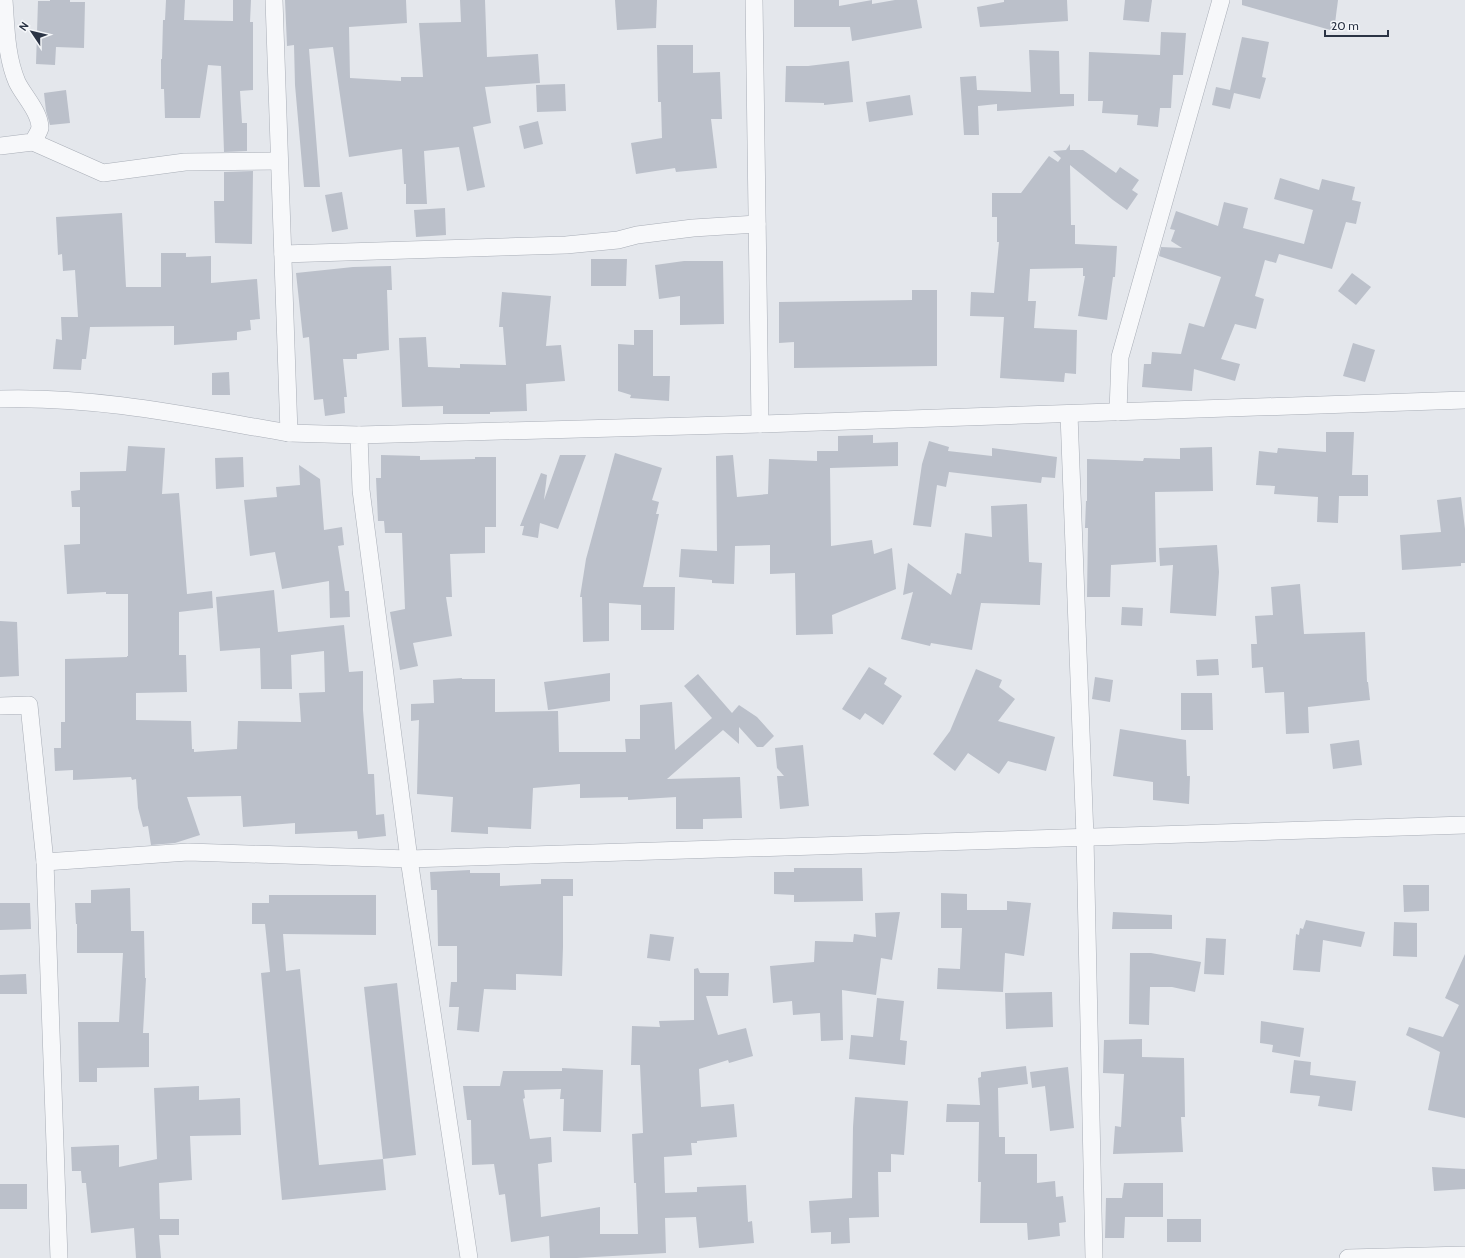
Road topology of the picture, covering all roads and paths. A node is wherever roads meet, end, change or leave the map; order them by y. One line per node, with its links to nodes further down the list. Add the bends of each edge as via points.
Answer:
1 (4, 0): 5 (street)
2 (274, 0): 8 (street)
3 (754, 0): 9 (street)
4 (1221, 0): 13 (street, via 1120,357)
5 (4, 48): 6 (street, via 17,82 38,120 40,129)
6 (33, 142): 7 (street); 8 (street, via 103,173 185,162)
7 (0, 146)
8 (279, 161): 10 (street)
9 (757, 224): 10 (street, via 693,228 566,245); 15 (street)
10 (282, 254): 16 (street)
11 (0, 399): 16 (street, via 30,398 126,406)
12 (1465, 400): 13 (street)
13 (1118, 412): 14 (street)
14 (1069, 414): 15 (street); 20 (street)
15 (760, 424): 17 (street)
16 (289, 433): 17 (street)
17 (359, 434): 21 (street, via 361,490)
18 (0, 706): 22 (street, via 29,705)
19 (1465, 825): 20 (street)
20 (1085, 837): 21 (street); 26 (street)
21 (409, 859): 22 (street, via 188,852); 25 (street)
22 (45, 862): 24 (street)
23 (1465, 1255): 27 (street)
24 (59, 1258)
25 (469, 1258)
26 (1094, 1258)
27 (1348, 1258)

